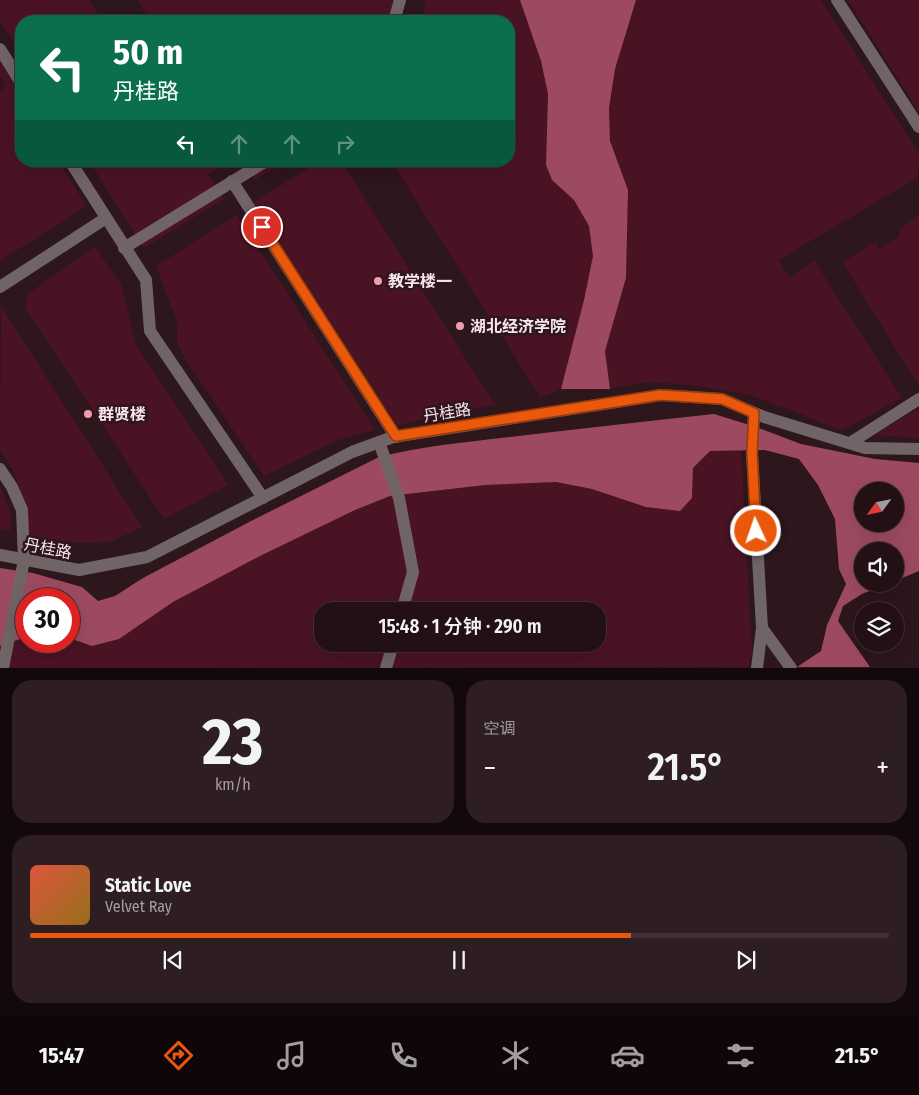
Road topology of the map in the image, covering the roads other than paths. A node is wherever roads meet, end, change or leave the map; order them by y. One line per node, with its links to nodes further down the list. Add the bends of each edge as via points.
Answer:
1 (400, 0): 3 (street)
2 (837, 0): 6 (street)
3 (396, 15)
4 (0, 49): 5 (street)
5 (15, 73)
6 (919, 127)
7 (74, 167): 10 (street)
8 (256, 167): 9 (street)
9 (232, 181): 11 (street); 15 (street)
10 (106, 218): 11 (street); 12 (street)
11 (124, 248): 20 (street, via 146,280 150,330)
12 (0, 287)
13 (919, 399): 16 (street)
14 (754, 414): 15 (street, 丹桂路, via 722,399 660,395); 16 (street, 丹桂路); 24 (street, via 752,453)
15 (396, 436): 17 (street, 丹桂路)
16 (850, 443): 18 (street, 丹桂路, via 865,448)
17 (381, 447): 20 (street, 丹桂路, via 352,452); 23 (street, via 399,498 413,572)
18 (919, 449)
19 (0, 469): 22 (street, via 22,510)
20 (263, 498): 22 (street, 丹桂路, via 147,557 79,570)
21 (0, 556): 22 (street, 丹桂路)
22 (24, 564): 27 (street)
23 (405, 602)
24 (762, 628): 26 (street); 29 (street)
25 (391, 652): 28 (street)
26 (789, 664)
27 (3, 668)
28 (386, 668)
29 (757, 668)

